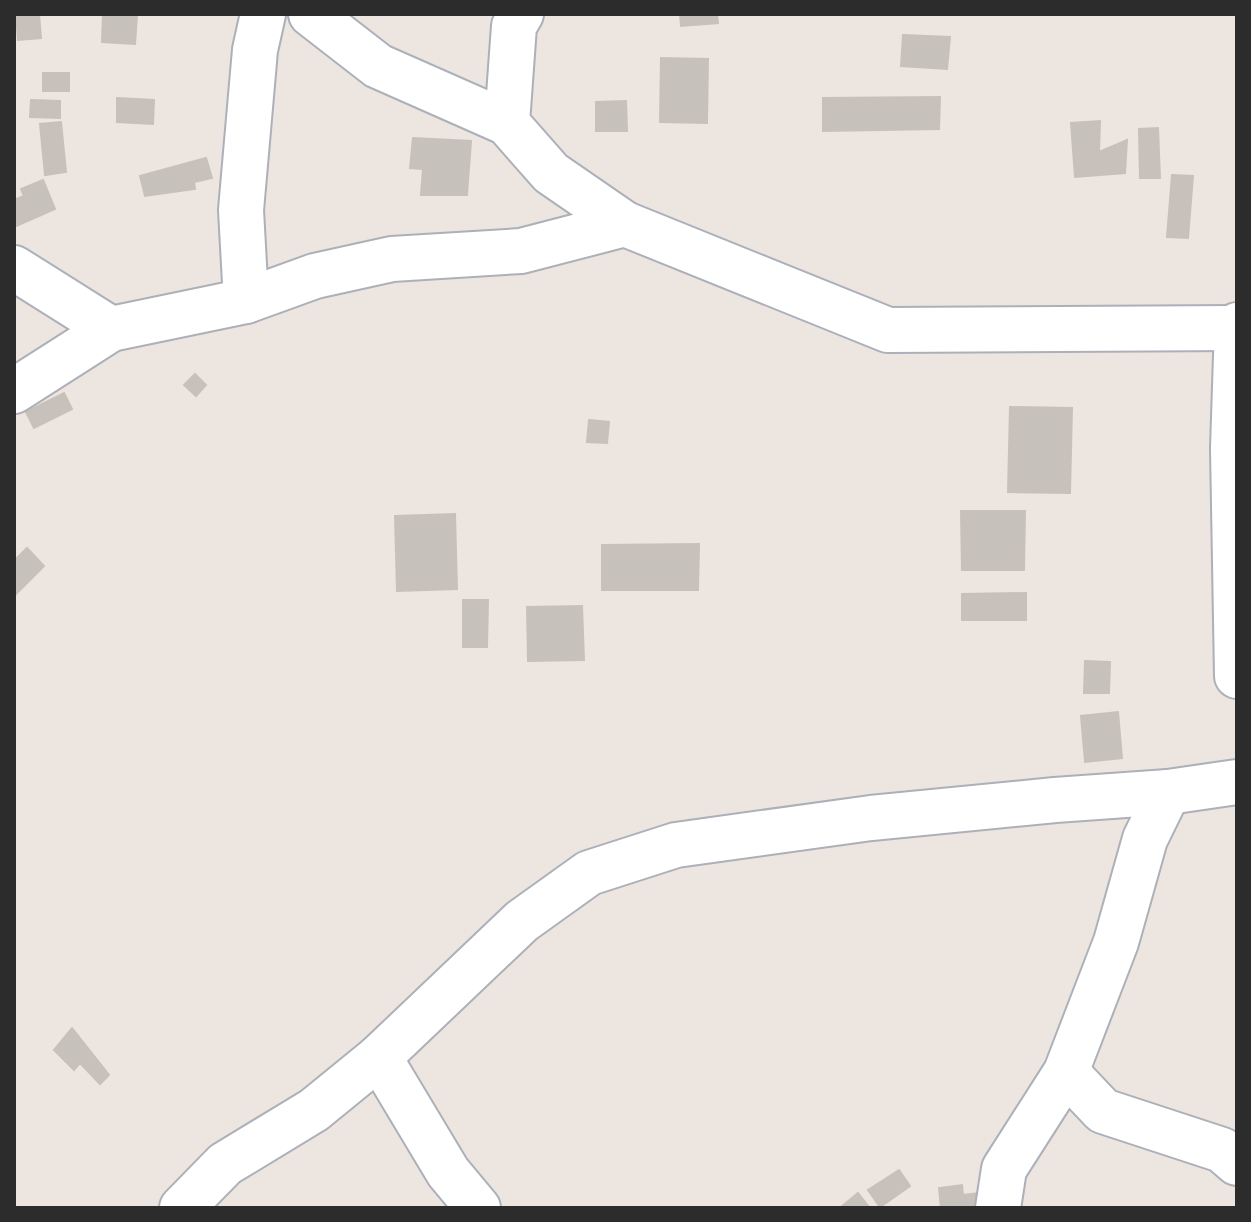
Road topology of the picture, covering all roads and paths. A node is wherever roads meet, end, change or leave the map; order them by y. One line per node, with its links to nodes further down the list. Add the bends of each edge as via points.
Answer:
1 (263, 14): 7 (street, via 241,210)
2 (311, 14): 4 (street, via 378,66)
3 (521, 14): 4 (street, via 514,26)
4 (507, 123): 5 (street, via 551,173)
5 (625, 224): 7 (street, via 521,251 392,259 315,276); 8 (street, via 888,330)
6 (14, 268): 9 (street)
7 (246, 301): 9 (street)
8 (1237, 327): 11 (street)
9 (111, 329): 10 (street)
10 (14, 391)
11 (1237, 676)
12 (1237, 782): 13 (street)
13 (1168, 792): 14 (street, via 871,818 676,845 589,873 522,921); 15 (street, via 1145,839 1116,942)
14 (379, 1057): 17 (street, via 314,1110 225,1164); 18 (street, via 448,1172)
15 (1066, 1072): 16 (street, via 1103,1111 1222,1150); 19 (street, via 1004,1169)
16 (1237, 1163)
17 (182, 1208)
18 (478, 1208)
19 (998, 1208)

